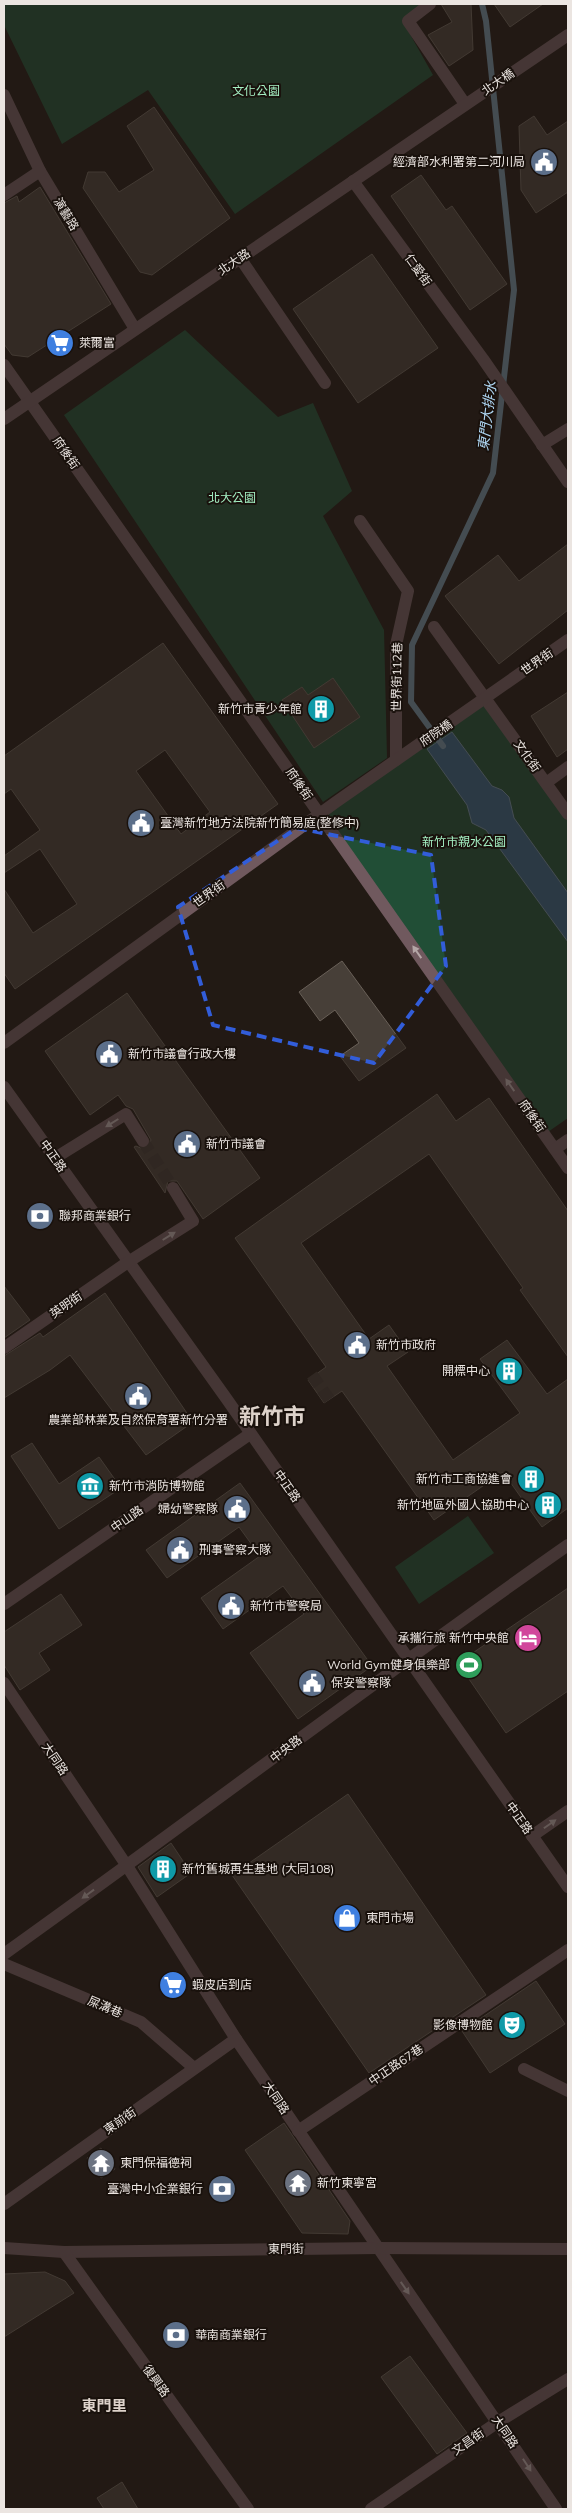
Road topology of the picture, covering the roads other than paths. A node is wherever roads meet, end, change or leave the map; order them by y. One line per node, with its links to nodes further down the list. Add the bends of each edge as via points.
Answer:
1 (430, 4): 4 (street, via 408,21)
2 (568, 35): 4 (street, 北大橋)
3 (4, 95): 5 (street, 演藝路)
4 (465, 104): 6 (street, 北大路)
5 (40, 171): 7 (street); 9 (street, 演藝路)
6 (353, 181): 8 (street, 北大路); 15 (street, 仁愛街)
7 (4, 195)
8 (240, 258): 9 (street, 北大路); 11 (street)
9 (135, 330): 12 (street, 北大路)
10 (4, 365): 12 (street, 府後街)
11 (325, 383)
12 (29, 401): 13 (street, 北大路); 26 (street, 府後街)
13 (4, 419)
14 (568, 429): 15 (street)
15 (542, 445): 16 (street)
16 (568, 482)
17 (360, 520): 23 (street, 世界街112巷, via 408,592 396,645)
18 (434, 627): 20 (street, 文化街)
19 (568, 640): 20 (street, 世界街)
20 (486, 698): 21 (street, 世界街); 25 (street, 文化街)
21 (456, 719): 22 (street, 府院橋)
22 (416, 746): 23 (street, 世界街)
23 (396, 760): 26 (street, 世界街)
24 (568, 767): 25 (street)
25 (546, 782): 27 (street, 文化街)
26 (320, 814): 28 (street, 世界街); 32 (street, 府後街, one-way to 26)
27 (568, 814)
28 (4, 1044)
29 (4, 1087): 33 (street, 中正路)
30 (568, 1140): 32 (street)
31 (143, 1141): 33 (street, one-way to 33, via 126,1114)
32 (555, 1149): 34 (street, 府後街)
33 (55, 1158): 36 (street, 中正路)
34 (568, 1168)
35 (173, 1188): 36 (street, 英明街, one-way to 35, via 193,1221)
36 (128, 1262): 37 (street, 英明街); 38 (street, 中正路)
37 (4, 1348)
38 (250, 1434): 40 (street, 中山路); 41 (street, 中正路)
39 (568, 1545): 41 (street, 中央路)
40 (4, 1604)
41 (407, 1659): 44 (street, 中正路); 45 (street, 中央路)
42 (4, 1683): 45 (street, 大同路)
43 (568, 1811): 44 (street, one-way to 43)
44 (532, 1836): 46 (street, 中正路)
45 (127, 1866): 48 (street, 中央路, one-way to 48); 50 (street, 大同路)
46 (568, 1887)
47 (568, 1950): 54 (street, 中正路67巷)
48 (4, 1954)
49 (4, 1964): 51 (street, 屎溝巷, via 141,2022)
50 (236, 2039): 51 (street, 東前街); 54 (street, 大同路)
51 (194, 2068): 55 (street, 東前街)
52 (524, 2069): 53 (street)
53 (568, 2091)
54 (298, 2131): 57 (street, 大同路)
55 (4, 2204)
56 (4, 2248): 59 (street, 東門街)
57 (377, 2248): 58 (street, 東門街); 59 (street, 東門街); 61 (street, 大同路, one-way to 61)
58 (568, 2250)
59 (64, 2252): 62 (street, 復興路)
60 (568, 2379): 61 (street, 文昌街)
61 (498, 2422): 63 (street, 文昌街); 64 (street, 大同路, one-way to 64)
62 (248, 2509)
63 (371, 2509)
64 (556, 2509)

